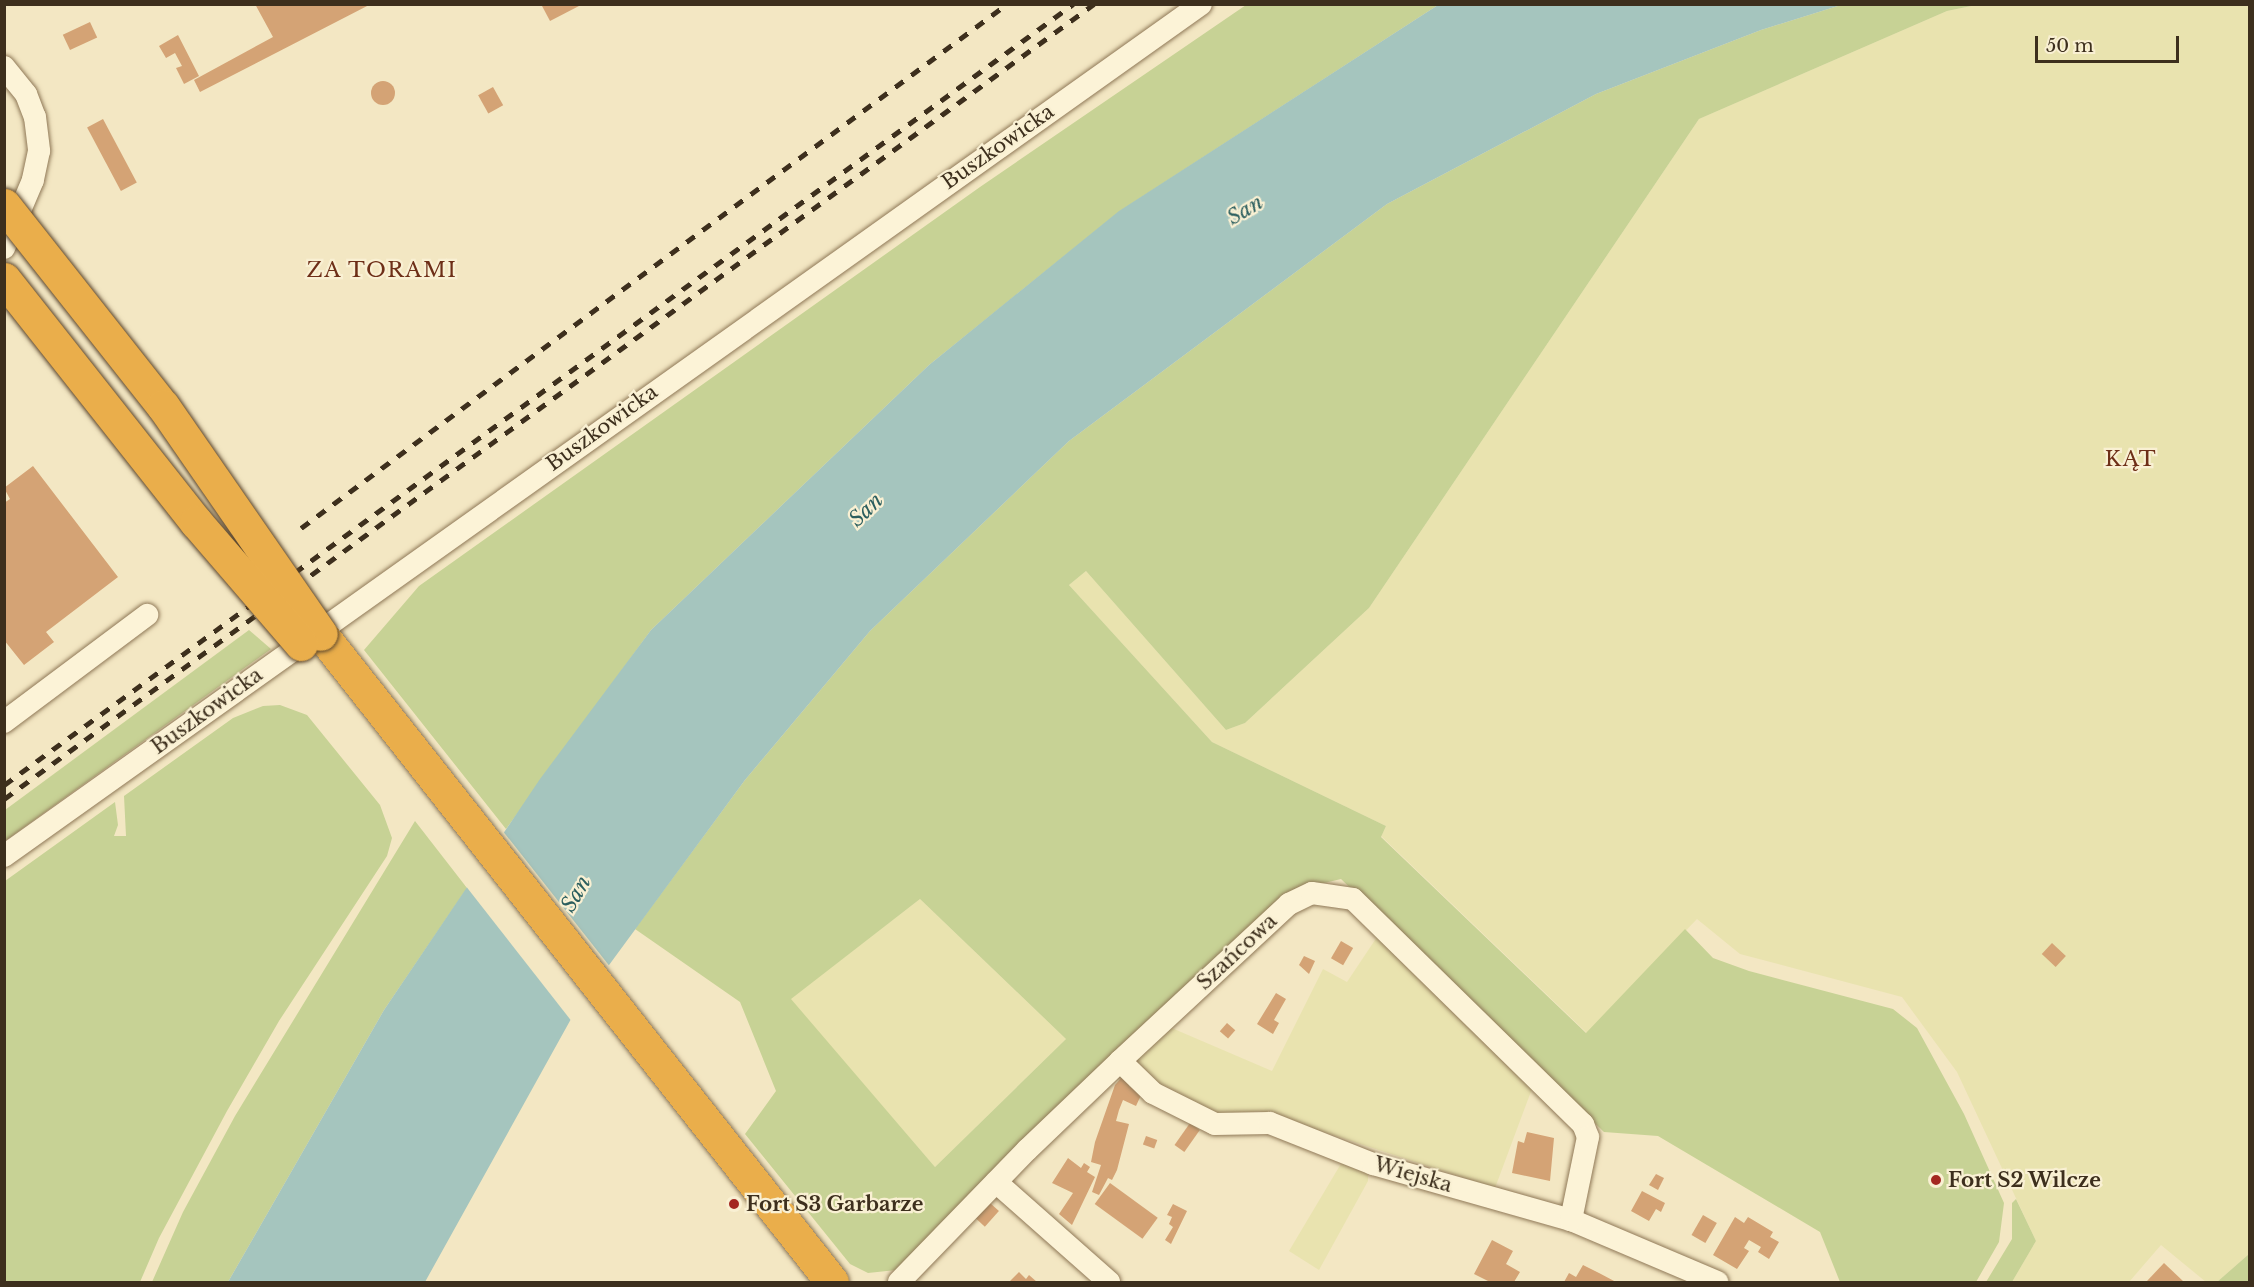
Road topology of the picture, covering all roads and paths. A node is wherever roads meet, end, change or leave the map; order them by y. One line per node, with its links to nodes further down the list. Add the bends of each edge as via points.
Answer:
1 (1202, 4): 8 (street, Buszkowicka)
2 (4, 67): 4 (street, via 26,94 35,117 39,151 33,180)
3 (4, 206): 13 (highway, bridge, via 163,406 321,634)
4 (4, 248)
5 (4, 279): 12 (highway, bridge)
6 (147, 615): 7 (street)
7 (4, 722)
8 (4, 856)
9 (1120, 1061): 10 (street, Szańcowa); 11 (street, Wiejska, via 1153,1093 1215,1124 1270,1124 1373,1164); 11 (street, Szańcowa, via 1288,904 1312,893 1353,899 1583,1124 1588,1137)
10 (996, 1182): 14 (street, Szańcowa); 15 (street)
11 (1571, 1220): 16 (street, Wiejska)
12 (807, 1282)
13 (832, 1282)
14 (899, 1282)
15 (1109, 1282)
16 (1717, 1282)

